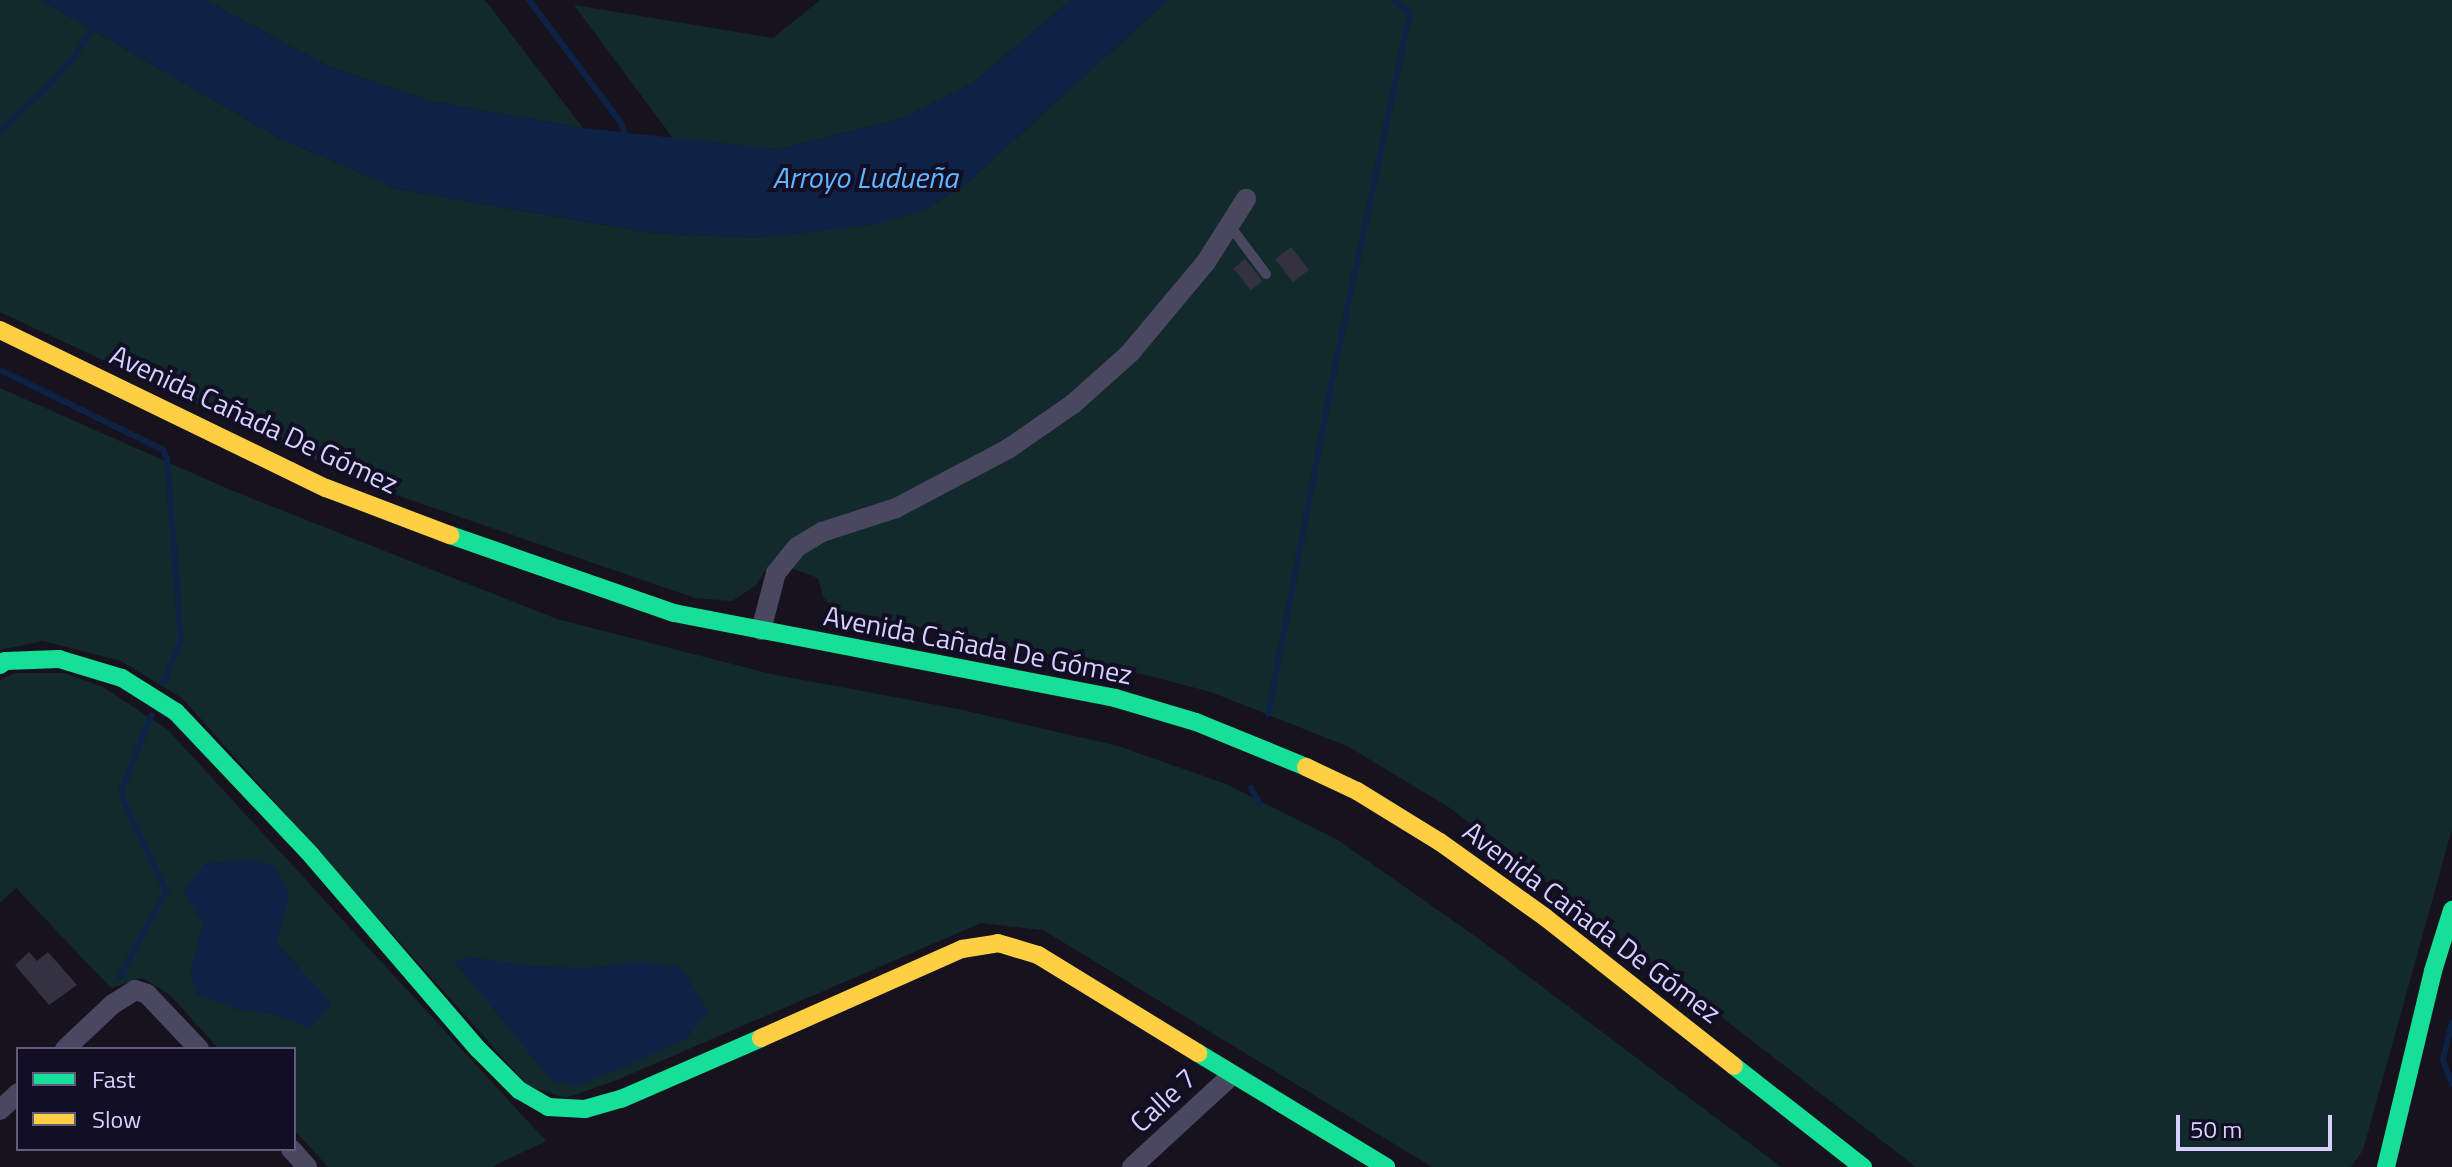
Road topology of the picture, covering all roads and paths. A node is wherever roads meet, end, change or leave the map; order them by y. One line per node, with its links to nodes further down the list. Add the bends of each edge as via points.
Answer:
1 (1246, 199): 2 (street)
2 (1230, 226): 3 (lane); 5 (street, via 1169,310 1073,404 958,478 797,547 776,573)
3 (1266, 274)
4 (0, 330): 5 (street, Avenida Cañada De Gómez, via 326,488 674,613)
5 (761, 630): 18 (street, Avenida Cañada De Gómez, via 1115,698 1248,742 1357,791 1546,918)
6 (0, 665): 10 (street, via 59,659 122,678 176,712 311,855 479,1050 519,1090 548,1107 585,1109 621,1099 962,949 998,943 1038,955)
7 (2452, 910): 15 (street)
8 (67, 1047): 9 (street, via 135,990 147,994)
9 (197, 1047)
10 (1232, 1075): 14 (street, Calle 7); 17 (street)
11 (16, 1095): 12 (street)
12 (0, 1110)
13 (293, 1151): 16 (street)
14 (1142, 1164)
15 (2388, 1164)
16 (307, 1167)
17 (1386, 1167)
18 (1863, 1167)

